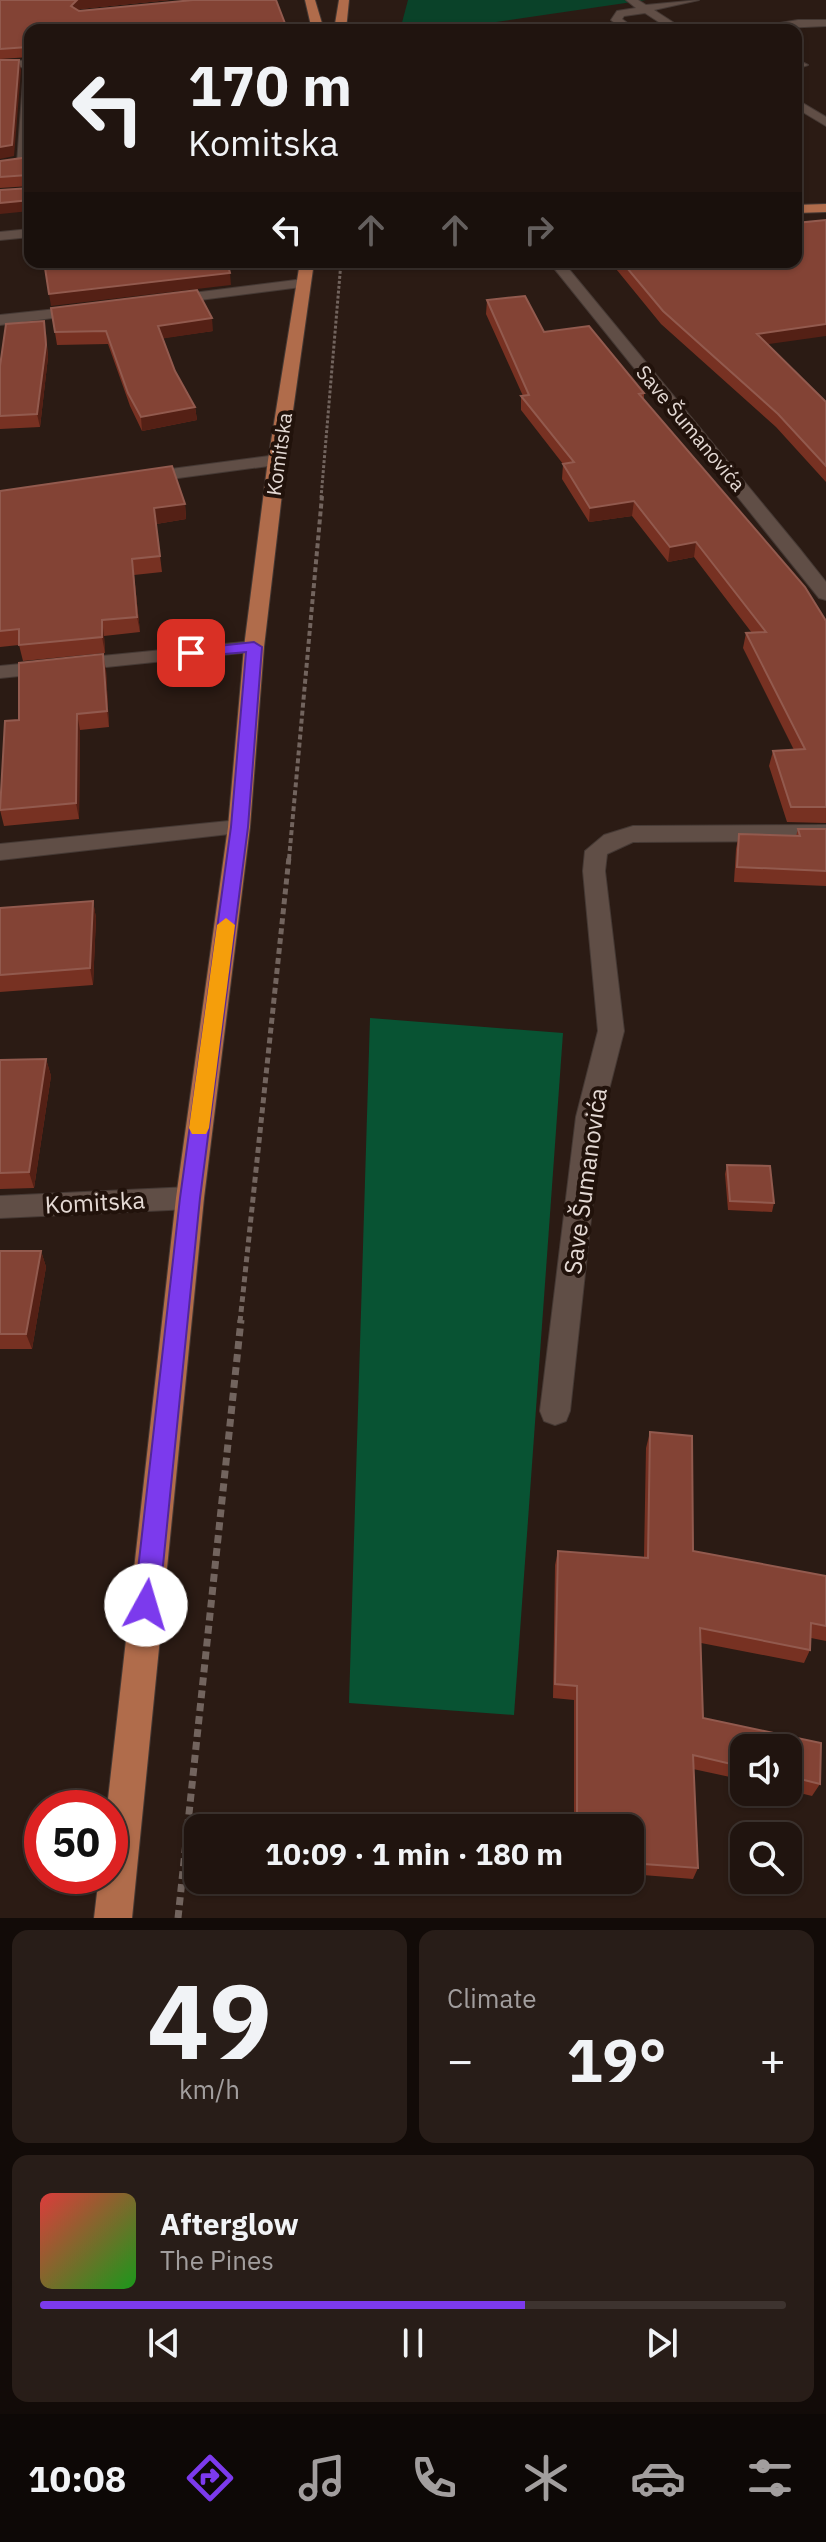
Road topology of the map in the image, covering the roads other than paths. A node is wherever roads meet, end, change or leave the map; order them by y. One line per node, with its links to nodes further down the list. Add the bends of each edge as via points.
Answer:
1 (310, 0): 7 (main road)
2 (344, 0): 8 (main road)
3 (631, 0): 5 (street)
4 (694, 0): 5 (street)
5 (645, 9): 9 (street, via 621,13 616,20); 10 (street)
6 (826, 23): 11 (street)
7 (318, 24)
8 (341, 24)
9 (622, 24)
10 (669, 24)
11 (790, 24)
12 (24, 63): 13 (street)
13 (0, 65)
14 (819, 112): 15 (street)
15 (826, 122)
16 (24, 138): 17 (street)
17 (22, 163)
18 (826, 208): 19 (main road)
19 (802, 209)
20 (24, 234): 21 (street)
21 (0, 236)
22 (560, 268): 29 (street, Save Šumanovića)
23 (305, 273): 24 (street); 27 (main road, Komitska)
24 (152, 302)
25 (106, 307): 26 (street)
26 (0, 320)
27 (277, 460): 28 (street); 30 (main road, Komitska)
28 (123, 480)
29 (826, 594)
30 (254, 647): 31 (street); 32 (main road, Komitska)
31 (0, 672)
32 (239, 827): 34 (street); 35 (main road, Komitska)
33 (826, 833): 37 (street, Save Šumanovića, via 633,834 596,851 611,1031 589,1117)
34 (0, 852)
35 (190, 1198): 36 (street, Komitska); 38 (main road, Komitska)
36 (0, 1207)
37 (555, 1411)
38 (113, 1918)

